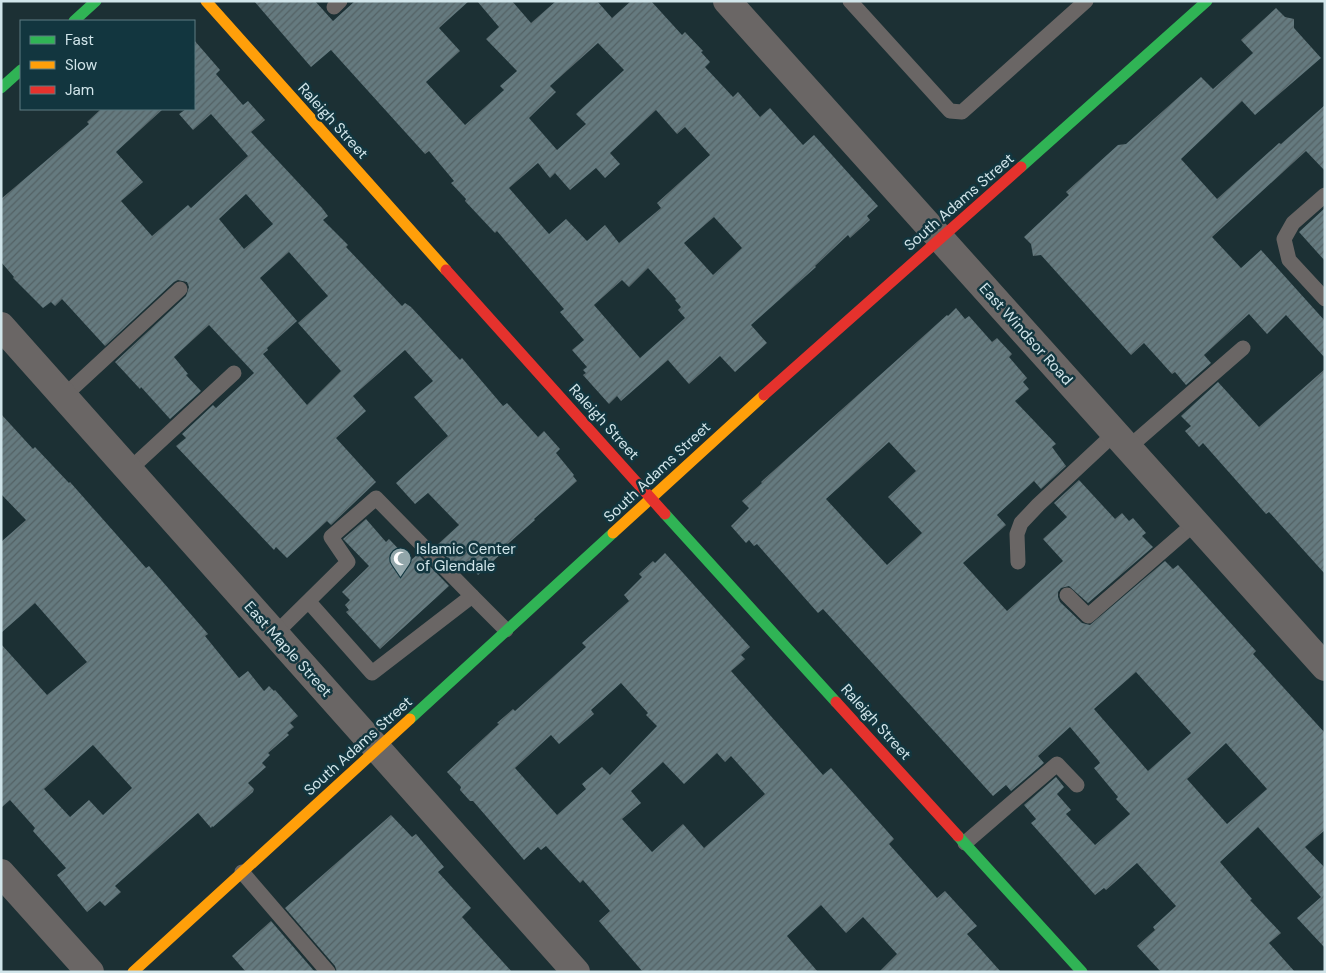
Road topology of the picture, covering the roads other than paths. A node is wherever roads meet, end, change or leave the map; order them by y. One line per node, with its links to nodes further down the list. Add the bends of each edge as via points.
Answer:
1 (96, 1): 7 (street)
2 (206, 1): 20 (street, Raleigh Street)
3 (727, 1): 11 (street, East Windsor Road)
4 (1086, 1): 6 (lane, via 962,112 950,111)
5 (1207, 1): 11 (street, South Adams Street)
6 (852, 2)
7 (75, 20)
8 (20, 71): 9 (street)
9 (1, 88)
10 (1325, 195): 13 (lane, via 1293,223 1284,239 1289,260)
11 (940, 238): 18 (street, East Windsor Road); 20 (street, South Adams Street)
12 (180, 289): 17 (lane)
13 (1325, 299)
14 (1, 326): 17 (street, East Maple Street)
15 (1243, 348): 18 (lane)
16 (234, 373): 19 (lane)
17 (64, 396): 19 (street, East Maple Street)
18 (1121, 440): 21 (street, East Windsor Road); 22 (lane, via 1038,505 1017,534)
19 (129, 470): 27 (street, East Maple Street)
20 (651, 497): 26 (street, South Adams Street); 31 (street, Raleigh Street)
21 (1195, 523): 23 (lane, via 1088,616); 28 (street, East Windsor Road)
22 (1018, 562)
23 (1067, 595)
24 (472, 596): 25 (lane, via 372,672); 25 (lane, via 376,498 331,537 348,562); 26 (lane)
25 (309, 602): 27 (lane)
26 (506, 630): 29 (street, South Adams Street)
27 (275, 634): 29 (street, East Maple Street)
28 (1325, 667)
29 (377, 749): 32 (street, South Adams Street); 37 (street, East Maple Street)
30 (1077, 785): 31 (lane, via 1056,764)
31 (965, 843): 38 (street, Raleigh Street)
32 (242, 872): 35 (street, South Adams Street); 36 (lane)
33 (1, 873): 34 (street)
34 (90, 972)
35 (133, 972)
36 (328, 972)
37 (576, 972)
38 (1082, 972)

